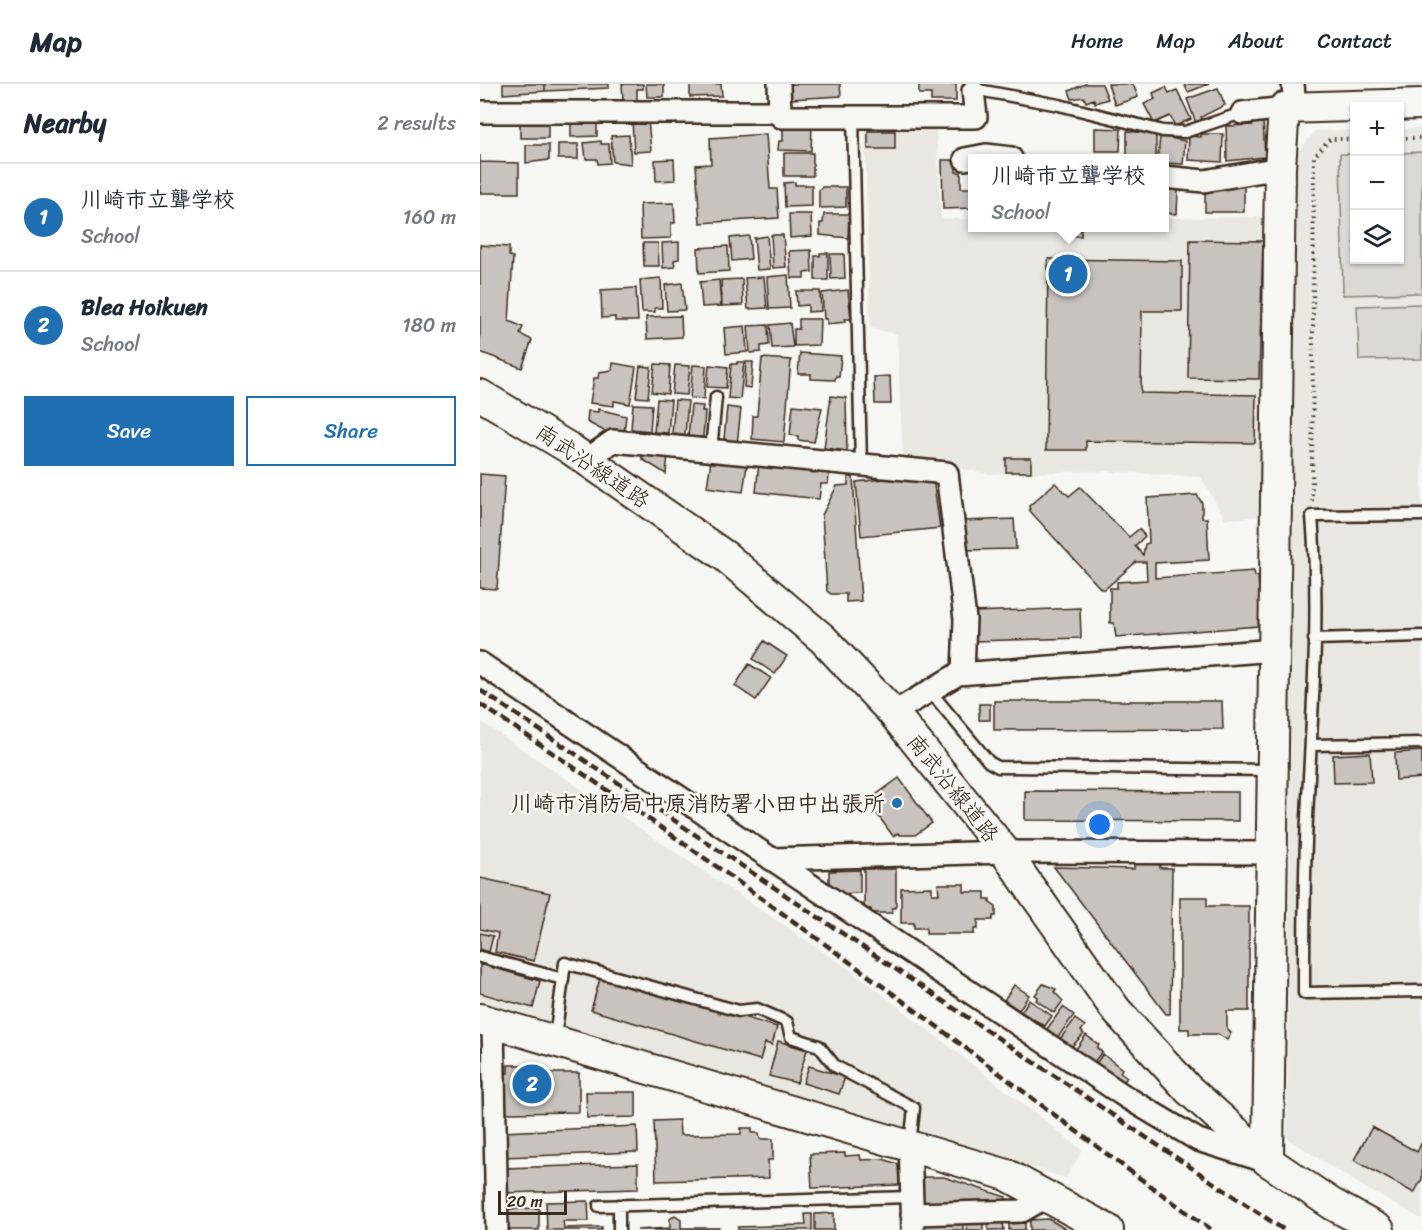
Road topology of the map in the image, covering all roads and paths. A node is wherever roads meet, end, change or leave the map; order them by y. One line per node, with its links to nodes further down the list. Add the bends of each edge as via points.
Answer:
1 (778, 84): 6 (street)
2 (971, 87): 7 (lane, via 1163,131 1185,132); 8 (street, via 976,117)
3 (1412, 98): 4 (street)
4 (1291, 99): 7 (street); 14 (street)
5 (480, 112): 6 (street)
6 (780, 112): 8 (street, via 781,117)
7 (1242, 113)
8 (853, 117): 20 (lane)
9 (1404, 138): 10 (path)
10 (1422, 138)
11 (1350, 139): 22 (path, via 1330,139 1314,157)
12 (965, 159): 13 (street)
13 (968, 159)
14 (1280, 168): 15 (street, via 1204,182); 25 (street)
15 (1169, 178)
16 (480, 395): 19 (street, 南武沿線道路)
17 (716, 397): 18 (lane)
18 (711, 451): 19 (street, via 613,441); 20 (street)
19 (586, 460): 29 (street, 南武沿線道路, via 725,556 823,639)
20 (861, 465): 27 (street, via 947,472 965,619)
21 (1422, 515): 22 (lane)
22 (1312, 516): 24 (lane)
23 (1422, 636): 24 (lane)
24 (1314, 639): 31 (lane)
25 (1275, 650): 27 (street); 32 (street)
26 (480, 663): 35 (street)
27 (963, 674): 28 (street)
28 (930, 691): 29 (street); 32 (lane, via 989,762 998,767)
29 (893, 713): 33 (street, 南武沿線道路)
30 (1422, 743): 31 (lane)
31 (1311, 745): 38 (lane, via 1305,842 1304,993)
32 (1274, 770): 34 (street)
33 (1005, 852): 34 (street); 35 (street); 42 (street, 南武沿線道路, via 1116,1010 1188,1089)
34 (1273, 853): 42 (street)
35 (771, 859): 42 (street, via 1126,1097 1198,1140)
36 (480, 957): 37 (lane)
37 (563, 979): 40 (lane); 41 (lane, via 565,963 739,1011 757,1009 787,1022 791,1037 819,1046 835,1066 914,1108)
38 (1422, 991)
39 (486, 1021): 40 (street); 48 (street)
40 (554, 1041): 41 (street)
41 (910, 1145): 43 (street, via 1008,1175); 46 (street)
42 (1268, 1161): 50 (street, 南武沿線道路)
43 (1048, 1196): 46 (street, via 1022,1211); 47 (street)
44 (619, 1205): 45 (lane); 46 (lane); 49 (lane)
45 (599, 1206)
46 (912, 1214)
47 (1093, 1226)
48 (497, 1230)
49 (619, 1230)
50 (1378, 1230)

